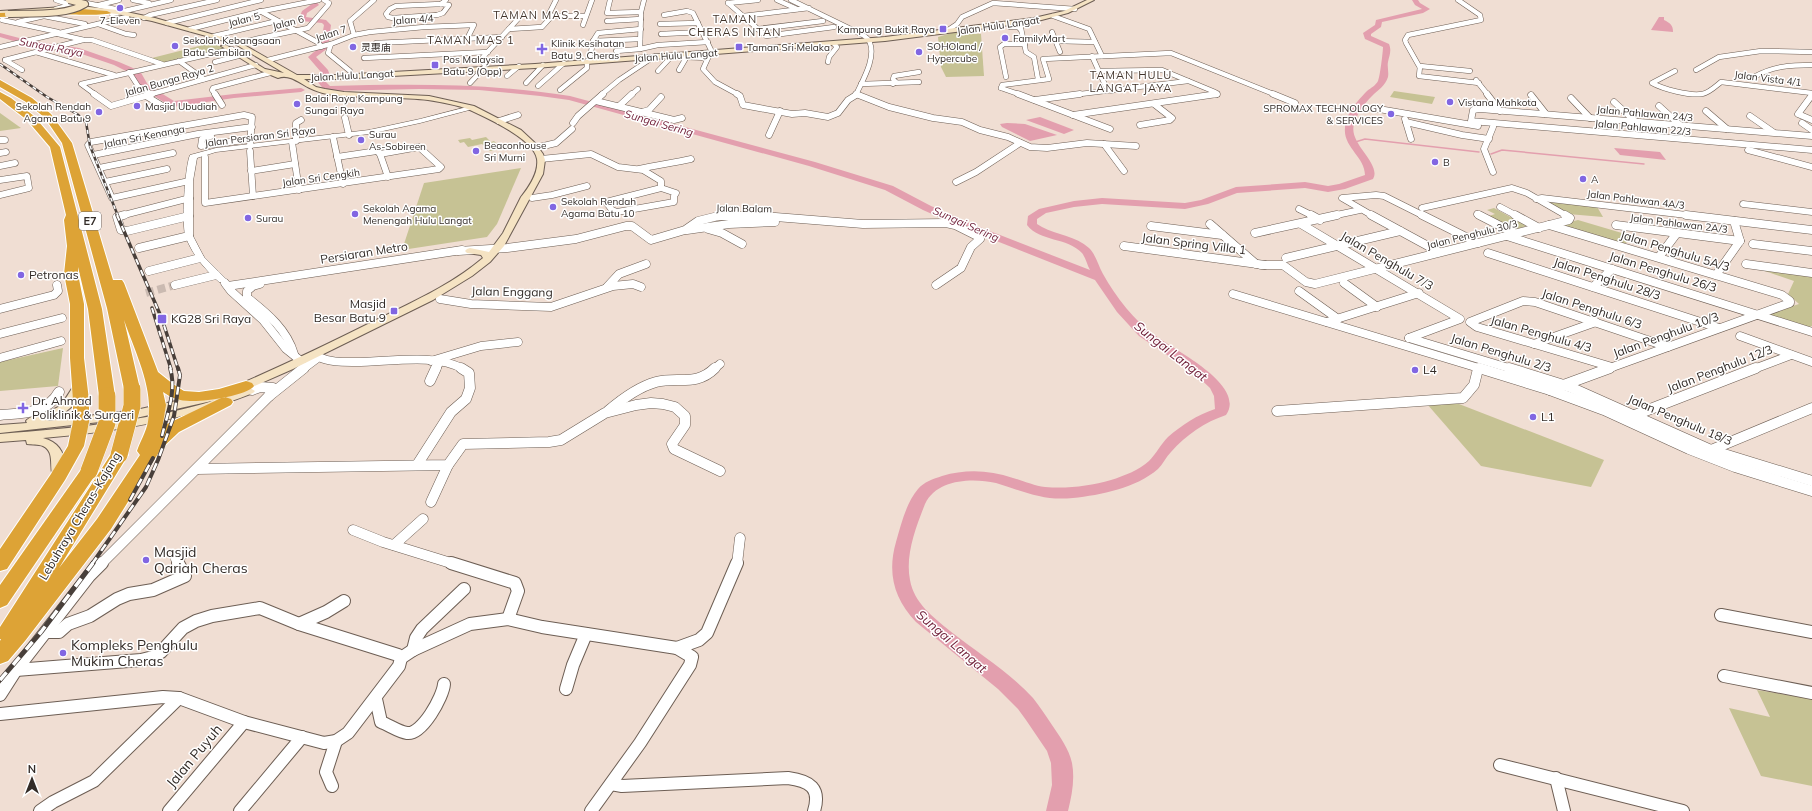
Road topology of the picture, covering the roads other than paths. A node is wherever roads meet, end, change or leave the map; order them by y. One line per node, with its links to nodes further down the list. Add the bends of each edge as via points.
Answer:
1 (56, 0): 22 (street)
2 (95, 0): 25 (street)
3 (119, 0): 30 (street)
4 (133, 0): 27 (street)
5 (171, 0): 27 (street)
6 (212, 0): 32 (street)
7 (217, 0): 32 (street)
8 (239, 0): 28 (street)
9 (261, 0): 28 (street)
10 (304, 0): 29 (street)
11 (324, 0): 66 (street, Jalan 6, via 328,3 310,27)
12 (374, 0): 74 (street, Jalan 7, via 350,20)
13 (556, 0): 41 (street, via 549,14)
14 (592, 0): 42 (street)
15 (610, 0): 37 (street, via 607,13)
16 (644, 0): 37 (street)
17 (758, 0): 43 (street, via 728,4)
18 (777, 0): 35 (street)
19 (791, 0): 31 (street)
20 (1092, 0): 33 (main road, Jalan Hulu Langat)
21 (1458, 0): 129 (street, via 1480,15 1481,20 1408,35 1406,43 1416,58 1417,65)
22 (70, 1): 25 (street); 30 (street, via 82,6); 34 (street, via 70,6); 39 (main road, bridge, via 85,4 79,8 66,10)
23 (316, 1): 29 (street)
24 (442, 2): 24 (street, via 396,6 386,14 393,18 441,14 449,5)
25 (84, 3): 30 (street)
26 (1059, 3): 33 (street)
27 (152, 4): 32 (street); 38 (street)
28 (246, 4): 36 (street); 55 (street)
29 (299, 4): 36 (street)
30 (96, 5): 38 (street)
31 (809, 8): 35 (street); 80 (street)
32 (173, 9): 45 (street)
33 (1076, 9): 44 (main road, Jalan Hulu Langat); 67 (street, via 993,3 962,17)
34 (53, 10): 38 (main road, via 92,9); 39 (main road)
35 (799, 10): 43 (street); 53 (street)
36 (262, 11): 51 (street); 62 (street)
37 (641, 12): 49 (street)
38 (119, 14): 39 (highway, via 81,11); 45 (main road, Jalan Hulu Langat); 57 (street); 97 (main road, via 183,31)
39 (0, 15): 54 (street)
40 (664, 15): 56 (street, via 691,12)
41 (552, 16): 42 (street); 63 (street, via 542,27)
42 (585, 16): 60 (street)
43 (743, 16): 65 (street)
44 (1054, 16): 46 (main road, Jalan Hulu Langat); 47 (street); 67 (main road, Jalan Hulu Langat)
45 (145, 17): 55 (main road, Jalan Hulu Langat)
46 (1046, 18): 47 (main road); 50 (main road, Jalan Hulu Langat)
47 (1061, 18): 88 (street, via 1089,29)
48 (518, 19): 63 (street)
49 (641, 19): 52 (street); 64 (street)
50 (1034, 20): 68 (street, via 1020,24); 81 (main road, Jalan Hulu Langat)
51 (277, 21): 66 (street); 75 (street, Jalan 5)
52 (607, 21)
53 (822, 21): 65 (street); 65 (street, via 834,27 766,36)
54 (18, 22): 59 (street, via 44,16); 71 (street)
55 (167, 23): 62 (main road, Jalan Hulu Langat)
56 (698, 23): 58 (street); 69 (street)
57 (96, 24): 59 (street); 73 (street)
58 (660, 24)
59 (89, 25): 71 (street)
60 (583, 26)
61 (1010, 27): 68 (street, via 1018,27)
62 (190, 29): 75 (main road, Jalan Hulu Langat)
63 (509, 29): 77 (street)
64 (641, 29): 79 (street); 84 (street, via 601,31)
65 (757, 29)
66 (297, 30): 89 (street, Jalan 6); 95 (street, via 319,43)
67 (948, 30): 81 (main road, Jalan Hulu Langat)
68 (1021, 30): 93 (street)
69 (703, 32): 72 (street); 86 (street)
70 (1052, 32): 87 (street)
71 (58, 33): 82 (street); 94 (street)
72 (661, 34)
73 (134, 35)
74 (354, 35): 76 (street, Jalan 4/4, via 394,29 474,25); 91 (street, Jalan 7)
75 (214, 36): 89 (main road, Jalan Hulu Langat)
76 (467, 37): 78 (street); 83 (street)
77 (502, 37): 78 (street); 103 (street)
78 (484, 38): 83 (street, via 478,41)
79 (640, 39): 84 (street); 98 (street)
80 (866, 39): 81 (main road); 81 (main road); 85 (main road); 85 (main road, via 866,44); 156 (street, via 869,61)
81 (882, 39)
82 (84, 40): 102 (street); 121 (street, via 92,40)
83 (429, 41): 99 (street); 108 (street)
84 (593, 41): 115 (street)
85 (852, 41): 92 (main road, Jalan Hulu Langat); 100 (main road, Jalan Hulu Langat)
86 (708, 42): 98 (street, via 658,45); 100 (street)
87 (1056, 42): 88 (street); 104 (street)
88 (1096, 42): 111 (street)
89 (237, 43): 119 (main road, Jalan Hulu Langat)
90 (376, 43): 99 (street)
91 (330, 44): 95 (street, Jalan 7); 140 (street, via 328,53)
92 (834, 44): 113 (main road, Jalan Hulu Langat); 117 (street, via 837,47 828,57)
93 (1024, 44): 144 (street, via 1004,44 1000,47); 149 (street, via 1026,52 1034,57)
94 (3, 46): 96 (street)
95 (321, 47): 119 (street, Jalan 7)
96 (13, 48)
97 (232, 49): 107 (main road); 116 (street)
98 (640, 49): 101 (street)
99 (386, 50): 108 (street); 114 (street)
100 (711, 50): 115 (main road, Jalan Hulu Langat)
101 (616, 51)
102 (36, 52): 130 (street, via 5,60); 141 (street)
103 (487, 52): 108 (street); 127 (street, via 483,57)
104 (1060, 52)
105 (1792, 52): 106 (street); 118 (street); 132 (street, via 1760,51 1719,57)
106 (1810, 52)
107 (242, 55): 123 (street, via 214,62); 126 (main road)
108 (422, 55)
109 (655, 56): 112 (street); 113 (main road, Jalan Hulu Langat); 115 (main road, Jalan Hulu Langat); 173 (street, via 619,80)
110 (1092, 56): 111 (street); 134 (street); 172 (street, via 1043,59 1049,79 1002,85 1001,88)
111 (1102, 56): 176 (street, via 1176,54)
112 (671, 57): 113 (street); 133 (street)
113 (688, 57): 131 (street); 183 (street, via 708,58 703,69 716,82 740,96 743,105)
114 (364, 58)
115 (588, 59): 120 (main road, Jalan Hulu Langat); 127 (main road, Jalan Hulu Langat); 160 (street, via 587,68)
116 (180, 61): 121 (street); 147 (street)
117 (828, 62)
118 (1812, 62)
119 (274, 63): 126 (main road, via 271,66); 146 (main road, Jalan Hulu Langat); 148 (main road)
120 (564, 63): 124 (main road, Jalan Hulu Langat); 158 (street)
121 (163, 64): 137 (street)
122 (1464, 64): 135 (street)
123 (220, 65)
124 (543, 65): 128 (main road, Jalan Hulu Langat); 154 (street)
125 (1812, 65): 145 (street, via 1768,69)
126 (258, 66): 139 (main road); 147 (street, Jalan Bunga Raya 2, via 228,70)
127 (484, 66): 128 (main road, Jalan Hulu Langat); 140 (main road, Jalan Hulu Langat); 153 (street)
128 (519, 66): 142 (street)
129 (1421, 66): 135 (street); 155 (street, via 1420,76)
130 (22, 70)
131 (679, 70)
132 (1696, 70)
133 (658, 71)
134 (1098, 71): 150 (street, via 1162,70); 161 (street, via 1106,87)
135 (1470, 71): 155 (street)
136 (1675, 71): 162 (street, Jalan Vista 4/1, via 1652,83 1653,85 1702,94 1721,82)
137 (130, 72): 141 (street); 164 (street, via 138,86)
138 (919, 72): 157 (street, via 894,76 896,82)
139 (270, 74): 148 (main road); 171 (street, via 213,88)
140 (339, 74): 146 (main road); 146 (main road, Jalan Hulu Langat)
141 (115, 75): 164 (street, Jalan Bunga Raya 2, via 81,84 108,106)
142 (507, 76)
143 (0, 77): 170 (highway, via 28,96)
144 (1006, 77)
145 (1754, 77)
146 (313, 78): 148 (main road, Jalan Hulu Langat); 148 (main road, Jalan Hulu Langat); 167 (main road, Jalan Hulu Langat, via 332,92)
147 (204, 79): 164 (street, Jalan Bunga Raya 2)
148 (293, 79): 167 (main road, Jalan Hulu Langat, via 312,91 328,95)
149 (1038, 79)
150 (1189, 81): 161 (street); 177 (street, via 1217,95)
151 (919, 82): 157 (street)
152 (0, 83): 170 (highway, Lebuhraya Cheras–Kajang / E7)
153 (470, 83)
154 (526, 83)
155 (1479, 83): 184 (street)
156 (861, 84): 157 (street); 165 (street)
157 (893, 84)
158 (538, 86)
159 (638, 89): 178 (street)
160 (560, 90)
161 (1112, 90): 172 (street)
162 (1812, 94): 197 (street, via 1798,114)
163 (0, 95): 215 (highway, Lebuhraya Cheras–Kajang / E7)
164 (151, 95): 180 (street, via 154,102)
165 (856, 95): 183 (street, via 850,97 835,115 821,116 803,112 792,114); 223 (street, via 889,107 962,122)
166 (1531, 96): 187 (street)
167 (411, 97): 181 (main road, Jalan Hulu Langat)
168 (661, 98): 186 (street, via 649,110)
169 (1571, 98): 194 (street)
170 (29, 100): 303 (highway, Lebuhraya Cheras–Kajang / E7, via 48,116 67,143)
171 (220, 100)
172 (1035, 100): 189 (street)
173 (596, 101): 178 (street); 228 (street, via 559,142 549,147)
174 (1614, 102): 201 (street)
175 (0, 103): 215 (highway)
176 (1295, 103)
177 (1154, 104): 189 (street); 203 (street, via 1172,118)
178 (619, 106): 186 (street)
179 (1659, 106): 204 (street)
180 (166, 108)
181 (471, 108): 198 (main road, Jalan Hulu Langat); 212 (street, Jalan Persiaran Sri Raya, via 415,124)
182 (1373, 108): 205 (street)
183 (780, 111): 213 (street)
184 (1500, 111): 187 (street, Jalan Pahlawan 24/3); 200 (street, Jalan Pahlawan 24/3, via 1473,110)
185 (1706, 111): 208 (street)
186 (642, 112): 193 (street, via 674,120)
187 (1546, 114): 194 (street, Jalan Pahlawan 24/3)
188 (518, 115): 198 (street)
189 (1073, 115): 207 (street)
190 (1404, 116): 199 (street)
191 (1750, 116): 211 (street)
192 (345, 118): 212 (street)
193 (682, 118)
194 (1590, 118): 196 (street, Jalan Pahlawan 24/3)
195 (301, 120): 221 (street, via 296,123)
196 (1609, 120): 201 (street, Jalan Pahlawan 24/3); 216 (street)
197 (1812, 120)
198 (499, 121): 228 (main road, Jalan Hulu Langat, via 518,132)
199 (1406, 122): 214 (street); 219 (street)
200 (1473, 122): 216 (street, Jalan Pahlawan 22/3)
201 (1636, 122): 204 (street, Jalan Pahlawan 24/3)
202 (1802, 123): 209 (street)
203 (1140, 124)
204 (1680, 125): 208 (street, Jalan Pahlawan 24/3)
205 (1493, 128): 216 (street); 220 (street)
206 (251, 129): 225 (street); 225 (street, via 203,138 201,146); 232 (street, Jalan Sri Kenanga, via 198,134); 232 (street, via 252,117 244,115 200,122 91,142 88,145)
207 (1110, 129)
208 (1727, 129): 210 (street, Jalan Pahlawan 24/3)
209 (1812, 130)
210 (1750, 131): 211 (street, Jalan Pahlawan 24/3); 227 (street)
211 (1773, 132): 217 (street, Jalan Pahlawan 24/3)
212 (349, 135): 218 (street, Jalan Persiaran Sri Raya)
213 (769, 135)
214 (1461, 135): 220 (street); 222 (street)
215 (47, 136): 268 (highway, Lebuhraya Cheras–Kajang / E7, via 55,147)
216 (1624, 136): 227 (street, Jalan Pahlawan 22/3); 240 (street, via 1743,149)
217 (1812, 136)
218 (333, 138): 221 (street, Jalan Persiaran Sri Raya); 233 (street)
219 (1411, 139)
220 (1488, 140): 246 (street, via 1485,152)
221 (294, 142): 225 (street, Jalan Persiaran Sri Raya); 238 (street)
222 (1456, 142)
223 (1020, 143): 224 (street, via 1042,148 1068,144); 252 (street)
224 (1104, 144): 226 (street); 245 (street)
225 (251, 146): 244 (street); 251 (street, Jalan Persiaran Sri Raya, via 195,155 192,158)
226 (1136, 146)
227 (1769, 147): 229 (street, Jalan Pahlawan 22/3)
228 (535, 148): 235 (main road, Jalan Hulu Langat)
229 (1812, 150)
230 (173, 153): 241 (street)
231 (380, 154): 233 (street, via 374,151); 247 (street); 247 (street, Jalan Sri Cengkih, via 419,147 441,168)
232 (93, 155): 241 (street)
233 (337, 156): 253 (street)
234 (205, 157): 249 (street)
235 (541, 159): 243 (street, via 590,154 618,167); 259 (main road)
236 (691, 159): 243 (street)
237 (15, 163): 239 (street)
238 (295, 164): 244 (street); 256 (street)
239 (0, 166)
240 (1812, 167)
241 (99, 168): 250 (street)
242 (167, 169): 250 (street)
243 (639, 169): 255 (street, via 661,181)
244 (251, 171): 258 (street)
245 (1124, 171)
246 (1493, 172)
247 (388, 178): 253 (street, Jalan Sri Cengkih)
248 (0, 180): 257 (street, via 27,176 28,188)
249 (204, 180): 251 (street); 258 (street, Jalan Sri Cengkih, via 204,202)
250 (105, 182): 251 (street, via 112,198)
251 (189, 182): 260 (street, Jalan Persiaran Sri Raya)
252 (956, 182)
253 (343, 184): 256 (street, Jalan Sri Cengkih)
254 (587, 186): 259 (street, via 552,195)
255 (661, 188): 255 (street, via 608,200 606,202 617,212 674,202 676,193)
256 (298, 190): 258 (street, Jalan Sri Cengkih)
257 (0, 195)
258 (253, 196)
259 (531, 196): 294 (main road)
260 (190, 198): 270 (street, Jalan Persiaran Sri Raya); 270 (street, via 117,216 123,231)
261 (1534, 198): 264 (street, via 1514,190 1504,190); 272 (street, Jalan Pahlawan 4A/3); 276 (street, Jalan Penghulu 30/3, via 1570,218)
262 (1743, 204): 267 (street)
263 (1500, 207): 280 (street)
264 (1422, 208)
265 (1299, 209): 271 (street)
266 (1360, 210): 271 (street); 283 (street); 291 (street, via 1342,198 1380,195)
267 (1812, 212)
268 (72, 214): 363 (highway, via 71,274 77,304); 397 (highway, Lebuhraya Cheras–Kajang / E7, bridge, via 95,309 107,396 107,423 89,471)
269 (1477, 214): 286 (street)
270 (189, 216): 288 (street, Jalan Persiaran Sri Raya)
271 (1320, 220): 275 (street)
272 (1734, 221): 282 (street, Jalan Pahlawan 4A/3); 290 (street)
273 (775, 222): 279 (street)
274 (1210, 224): 287 (street)
275 (1301, 224): 284 (street); 296 (street, Jalan Penghulu 7/3)
276 (1549, 225): 280 (street, Jalan Penghulu 30/3); 304 (street, Jalan Penghulu 5A/3)
277 (1616, 225): 285 (street, Jalan Pahlawan 2A/3)
278 (1151, 226): 287 (street)
279 (704, 228): 281 (street); 292 (street, via 722,233)
280 (1539, 228): 286 (street, Jalan Penghulu 30/3)
281 (685, 230): 294 (street, Jalan Balam, via 651,240 632,226 626,226 576,239); 323 (street, Jalan Balam, via 705,218 763,216 863,224 946,223 978,237 980,239 971,247 961,268)
282 (1812, 230)
283 (1400, 231): 296 (street); 301 (street)
284 (1255, 233)
285 (1677, 233): 290 (street, Jalan Pahlawan 2A/3); 304 (street)
286 (1516, 234): 289 (street, Jalan Penghulu 30/3)
287 (1222, 235): 309 (street)
288 (189, 236): 297 (street); 305 (street, Jalan Persiaran Sri Raya)
289 (1506, 236): 291 (street, Jalan Penghulu 30/3); 312 (street, Jalan Penghulu 26/3)
290 (1740, 241): 316 (street)
291 (1478, 243): 301 (street, Jalan Penghulu 30/3)
292 (742, 244)
293 (1753, 244): 300 (street)
294 (506, 246): 298 (street, Persiaran Metro); 299 (street, Persiaran Metro); 306 (main road); 331 (main road, via 487,267 464,286)
295 (1124, 246): 309 (street, Jalan Spring Villa 1)
296 (1338, 246): 307 (street); 311 (street, Jalan Penghulu 7/3)
297 (139, 248)
298 (458, 251): 299 (street, Persiaran Metro); 317 (street, Persiaran Metro)
299 (470, 251): 306 (main road, via 485,253)
300 (1812, 251)
301 (1439, 252): 311 (street, Jalan Penghulu 30/3)
302 (1488, 253): 325 (street, Jalan Penghulu 28/3)
303 (100, 257): 360 (highway, via 116,281); 405 (highway, Lebuhraya Cheras–Kajang / E7, bridge, via 132,389 132,406 119,455 19,616)
304 (1659, 257): 316 (street, Jalan Penghulu 5A/3)
305 (200, 258): 313 (street); 315 (street, Jalan Persiaran Sri Raya)
306 (487, 258): 354 (main road, via 450,287)
307 (1286, 258)
308 (646, 264): 326 (street, via 619,274)
309 (1258, 264): 320 (street, Jalan Spring Villa 1, via 1292,272)
310 (1746, 264): 314 (street)
311 (1377, 268): 320 (street, Jalan Penghulu 30/3); 328 (street, Jalan Penghulu 7/3)
312 (1612, 268): 325 (street); 335 (street, Jalan Penghulu 26/3)
313 (149, 271)
314 (1812, 273)
315 (216, 275): 318 (street, Jalan Persiaran Sri Raya); 322 (street)
316 (1716, 275): 332 (street, Jalan Penghulu 5A/3, via 1782,295)
317 (274, 279): 318 (street, Persiaran Metro); 330 (street, Persiaran Metro, via 249,289)
318 (225, 283): 330 (street, via 237,288); 354 (street)
319 (1344, 283): 333 (street)
320 (1310, 284)
321 (57, 285): 334 (street, via 58,291 54,295)
322 (175, 285)
323 (936, 286)
324 (641, 287): 326 (street, Jalan Enggang, via 629,283)
325 (1593, 287): 341 (street, Jalan Penghulu 28/3)
326 (606, 288): 331 (street, Jalan Enggang, via 551,307 471,304)
327 (1299, 292): 337 (street)
328 (1419, 293): 333 (street); 345 (street, Jalan Penghulu 7/3, via 1460,319)
329 (1233, 294): 339 (street)
330 (247, 298): 354 (street, via 270,317 293,346)
331 (440, 299): 352 (main road)
332 (1790, 303): 335 (street, Jalan Penghulu 10/3)
333 (1377, 306): 337 (street)
334 (0, 309)
335 (1758, 314): 341 (street, Jalan Penghulu 10/3); 342 (street, Jalan Penghulu 26/3)
336 (62, 318): 343 (street)
337 (1338, 319): 339 (street)
338 (1596, 322): 340 (street, Jalan Penghulu 6/3, via 1535,302 1523,301 1472,320); 349 (street); 350 (street, Jalan Penghulu 6/3)
339 (1327, 323): 348 (street)
340 (1471, 324): 349 (street, Jalan Penghulu 4/3)
341 (1719, 328): 350 (street, Jalan Penghulu 10/3)
342 (1812, 332)
343 (0, 334)
344 (1740, 336): 351 (street)
345 (1409, 338): 348 (street); 362 (street, Jalan Penghulu 2/3)
346 (61, 341): 353 (street)
347 (518, 342): 355 (street, via 481,346)
348 (1394, 343): 359 (street)
349 (1534, 344): 358 (street, Jalan Penghulu 4/3)
350 (1666, 346): 358 (street, Jalan Penghulu 10/3)
351 (1791, 355): 356 (street); 373 (street, Jalan Penghulu 12/3)
352 (319, 357): 355 (street, via 326,361 359,363); 364 (main road); 368 (street)
353 (0, 358)
354 (297, 358): 364 (main road)
355 (435, 362): 361 (street); 380 (street, via 460,366 469,373 468,397 451,412)
356 (1812, 362)
357 (720, 364): 372 (street, via 700,379 665,379 654,382 624,398)
358 (1609, 366): 362 (street, Jalan Penghulu 10/3)
359 (1478, 368): 365 (street); 371 (street, via 1477,378 1463,398)
360 (151, 374): 364 (highway, via 174,393 189,396); 375 (highway, via 158,405)
361 (430, 381)
362 (1563, 385): 365 (street, Jalan Penghulu 10/3); 367 (street, Jalan Penghulu 2/3)
363 (79, 386): 376 (main road, via 69,405 56,413); 377 (highway, via 81,400)
364 (249, 388): 368 (street, via 273,388); 369 (main road); 375 (main road)
365 (1550, 390): 387 (street, via 1604,410 1689,449)
366 (59, 392): 374 (street, via 45,408)
367 (1584, 393): 373 (street, Jalan Penghulu 18/3)
368 (269, 396): 382 (street)
369 (225, 402): 375 (main road, via 184,414); 384 (highway, via 173,428 155,445)
370 (1812, 408): 379 (street)
371 (1276, 411)
372 (605, 413): 381 (street, via 561,440 463,444); 383 (street, via 651,403 675,407 685,416 685,425 672,444 674,449)
373 (1635, 414): 379 (street, Jalan Penghulu 18/3)
374 (0, 415)
375 (157, 415): 377 (main road); 384 (highway)
376 (0, 428): 377 (main road)
377 (74, 428): 378 (main road); 385 (highway, via 76,446)
378 (0, 440): 385 (main road, via 47,443 57,452)
379 (1711, 450): 386 (street, Jalan Penghulu 18/3)
380 (418, 465): 381 (street); 382 (street)
381 (448, 465): 389 (street)
382 (197, 469): 402 (street, via 89,576)
383 (720, 471)
384 (135, 474): 408 (highway, via 104,524)
385 (59, 476): 395 (highway)
386 (1810, 479): 387 (street)
387 (1794, 486): 388 (street)
388 (1812, 491)
389 (431, 502)
390 (423, 519): 393 (street)
391 (353, 530): 393 (street)
392 (740, 538): 406 (street, via 737,564 707,633 699,640)
393 (394, 545): 400 (street, via 515,584 518,591)
394 (186, 552): 402 (street, via 176,559 185,576 153,590 128,594 95,613 68,624 59,632)
395 (0, 564)
396 (464, 589): 407 (street, via 422,629)
397 (0, 600)
398 (344, 601): 401 (street)
399 (1720, 615): 403 (street)
400 (508, 619): 404 (street, via 542,628); 407 (street, via 470,624)
401 (299, 624): 409 (street); 410 (street, via 260,608 253,608 196,621 182,628 161,652 153,657)
402 (46, 632): 410 (street)
403 (1812, 632)
404 (586, 634): 406 (street); 413 (street)
405 (0, 642)
406 (677, 648): 424 (street, via 692,657 690,665)
407 (413, 650): 409 (street)
408 (0, 655)
409 (401, 658): 417 (street, via 399,666)
410 (16, 670): 415 (street)
411 (1724, 676): 414 (street)
412 (444, 684): 417 (street, via 442,700 413,732 407,733 381,722)
413 (566, 689)
414 (1812, 693)
415 (0, 695)
416 (179, 698): 418 (street, via 163,697); 419 (street); 426 (street, via 94,781 81,790 49,803)
417 (376, 699): 421 (street, via 348,733)
418 (0, 714)
419 (244, 722): 420 (street); 427 (street, Jalan Puyuh)
420 (302, 737): 421 (street, via 324,743); 428 (street)
421 (336, 741): 425 (street, via 326,772)
422 (1500, 765): 423 (street)
423 (1556, 778): 431 (street); 432 (street)
424 (611, 784): 429 (street); 430 (street, via 622,786 788,778 812,785 816,794)
425 (332, 786)
426 (40, 811)
427 (169, 811)
428 (240, 811)
429 (591, 811)
430 (814, 811)
431 (1564, 811)
432 (1683, 811)

